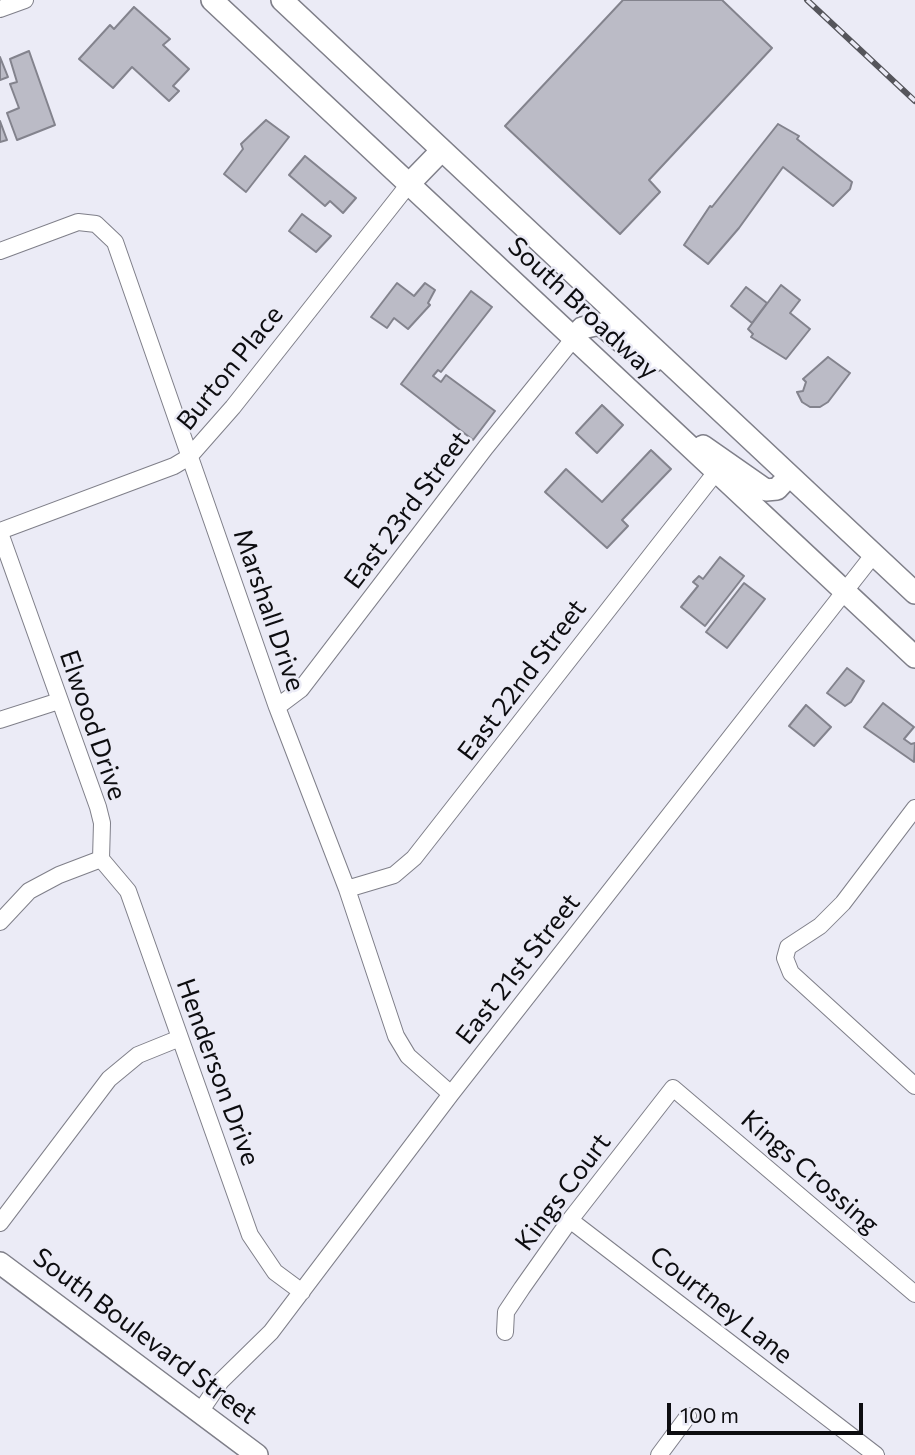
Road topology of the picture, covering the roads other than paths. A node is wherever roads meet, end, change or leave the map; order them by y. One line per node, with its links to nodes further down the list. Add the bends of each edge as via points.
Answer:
1 (25, 0): 4 (street)
2 (212, 0): 6 (main road, South Broadway)
3 (282, 0): 5 (main road, South Broadway)
4 (0, 9)
5 (442, 150): 6 (main road); 9 (main road, South Broadway)
6 (409, 184): 8 (main road, South Broadway); 11 (street, Burton Place)
7 (0, 251): 11 (street, Marshall Drive, via 78,222 104,230 115,242)
8 (574, 338): 9 (main road, via 582,328 600,324 624,344); 10 (main road, South Broadway); 20 (street, East 23rd Street, via 301,689)
9 (683, 378): 13 (main road, South Broadway)
10 (662, 421): 12 (main road, South Broadway); 13 (main road, via 766,490 777,489)
11 (189, 457): 14 (street, Burton Place); 20 (street, Marshall Drive)
12 (716, 472): 16 (main road, South Broadway); 25 (street, East 22nd Street, via 414,858 394,875)
13 (789, 476): 15 (main road, South Broadway)
14 (0, 532): 19 (street, Elwood Drive)
15 (874, 554): 16 (street, East 21st Street); 17 (main road, South Broadway)
16 (844, 591): 18 (main road, South Broadway); 30 (street, East 21st Street)
17 (915, 593)
18 (915, 657)
19 (59, 701): 21 (street); 24 (street, Elwood Drive, via 98,807)
20 (277, 707): 25 (street, Marshall Drive)
21 (0, 720)
22 (915, 808): 23 (street)
23 (910, 827): 28 (street, via 820,926 788,947 785,958 791,973)
24 (102, 859): 26 (street, via 29,891); 27 (street, Henderson Drive, via 128,891)
25 (347, 889): 30 (street, Marshall Drive, via 396,1036 408,1056)
26 (0, 922)
27 (180, 1038): 32 (street, via 138,1055 109,1079); 34 (street, Henderson Drive, via 250,1236 275,1272)
28 (915, 1086)
29 (673, 1087): 31 (street, Kings Court); 35 (street, Kings Crossing)
30 (451, 1094): 34 (street, East 21st Street)
31 (570, 1220): 36 (street, Kings Court, via 506,1312); 41 (street, Courtney Lane)
32 (0, 1223)
33 (0, 1263): 37 (main road, South Boulevard Street)
34 (302, 1292): 37 (street, East 21st Street, via 271,1332 221,1381)
35 (915, 1294)
36 (505, 1332)
37 (200, 1412): 39 (main road, South Boulevard Street)
38 (688, 1416): 40 (street)
39 (257, 1455)
40 (659, 1455)
41 (876, 1455)

